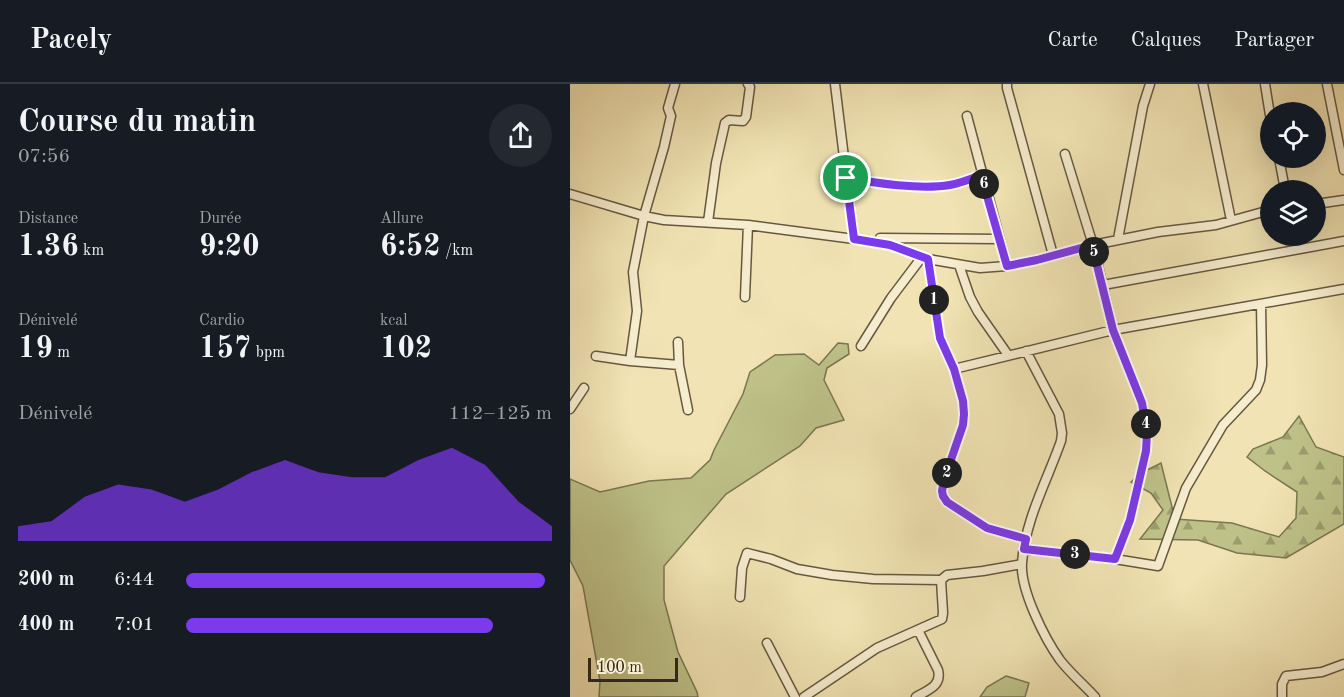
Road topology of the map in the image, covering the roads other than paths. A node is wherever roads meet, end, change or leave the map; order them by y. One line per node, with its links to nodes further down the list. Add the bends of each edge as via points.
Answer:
1 (675, 84): 19 (street, via 664,147)
2 (748, 84): 21 (street, via 746,117 743,121 725,123)
3 (835, 84): 14 (street)
4 (1007, 84): 29 (street)
5 (1150, 84): 26 (street)
6 (1203, 84): 20 (street)
7 (1264, 84): 9 (street)
8 (1326, 84): 12 (street)
9 (1267, 102)
10 (967, 116): 13 (street)
11 (1065, 154): 28 (street)
12 (1344, 170)
13 (981, 175): 14 (street, via 940,186); 25 (street)
14 (846, 178): 24 (street)
15 (570, 194): 19 (street)
16 (1344, 200): 17 (street)
17 (1326, 203)
18 (1260, 213): 20 (street)
19 (644, 216): 21 (street); 43 (street, via 633,273 637,311)
20 (1231, 220): 26 (street)
21 (708, 222): 22 (street)
22 (747, 225): 24 (street); 35 (street)
23 (880, 238): 25 (street)
24 (854, 239): 30 (street, via 890,245)
25 (999, 239): 32 (street)
26 (1118, 239): 28 (street)
27 (1344, 241): 33 (street)
28 (1092, 245): 29 (street); 33 (street)
29 (1053, 255): 32 (street)
30 (925, 258): 31 (street); 39 (street, via 891,298); 45 (street, via 940,338)
31 (959, 265): 32 (street); 42 (street, via 978,312)
32 (1007, 266)
33 (1103, 285): 37 (street)
34 (1344, 289): 36 (street)
35 (745, 297)
36 (1261, 304): 37 (street); 51 (street, via 1260,380 1256,390 1223,425 1186,488 1160,563 1155,566)
37 (1113, 330): 40 (street); 51 (street, via 1142,403 1147,433 1130,520)
38 (678, 342): 44 (street)
39 (861, 346)
40 (1026, 351): 42 (street); 49 (street, via 1059,414 1062,432)
41 (596, 356): 43 (street)
42 (1008, 356): 45 (street)
43 (630, 361): 44 (street)
44 (679, 365): 48 (street)
45 (954, 369): 49 (street, via 964,414 944,480 943,496 987,528)
46 (584, 388): 47 (street)
47 (570, 409)
48 (688, 410)
49 (1026, 539): 50 (street)
50 (1024, 549): 51 (street); 52 (street)
51 (1115, 559)
52 (1022, 564): 53 (street, via 947,575); 61 (street, via 1026,593 1038,621 1061,661)
53 (941, 580): 54 (street, via 832,575 747,553); 55 (street, via 942,619)
54 (740, 597)
55 (918, 630): 59 (street, via 871,652); 60 (street, via 939,680)
56 (767, 643): 58 (street)
57 (1344, 664): 62 (street, via 1322,672 1286,676)
58 (795, 697)
59 (804, 697)
60 (916, 697)
61 (1095, 697)
62 (1282, 697)

